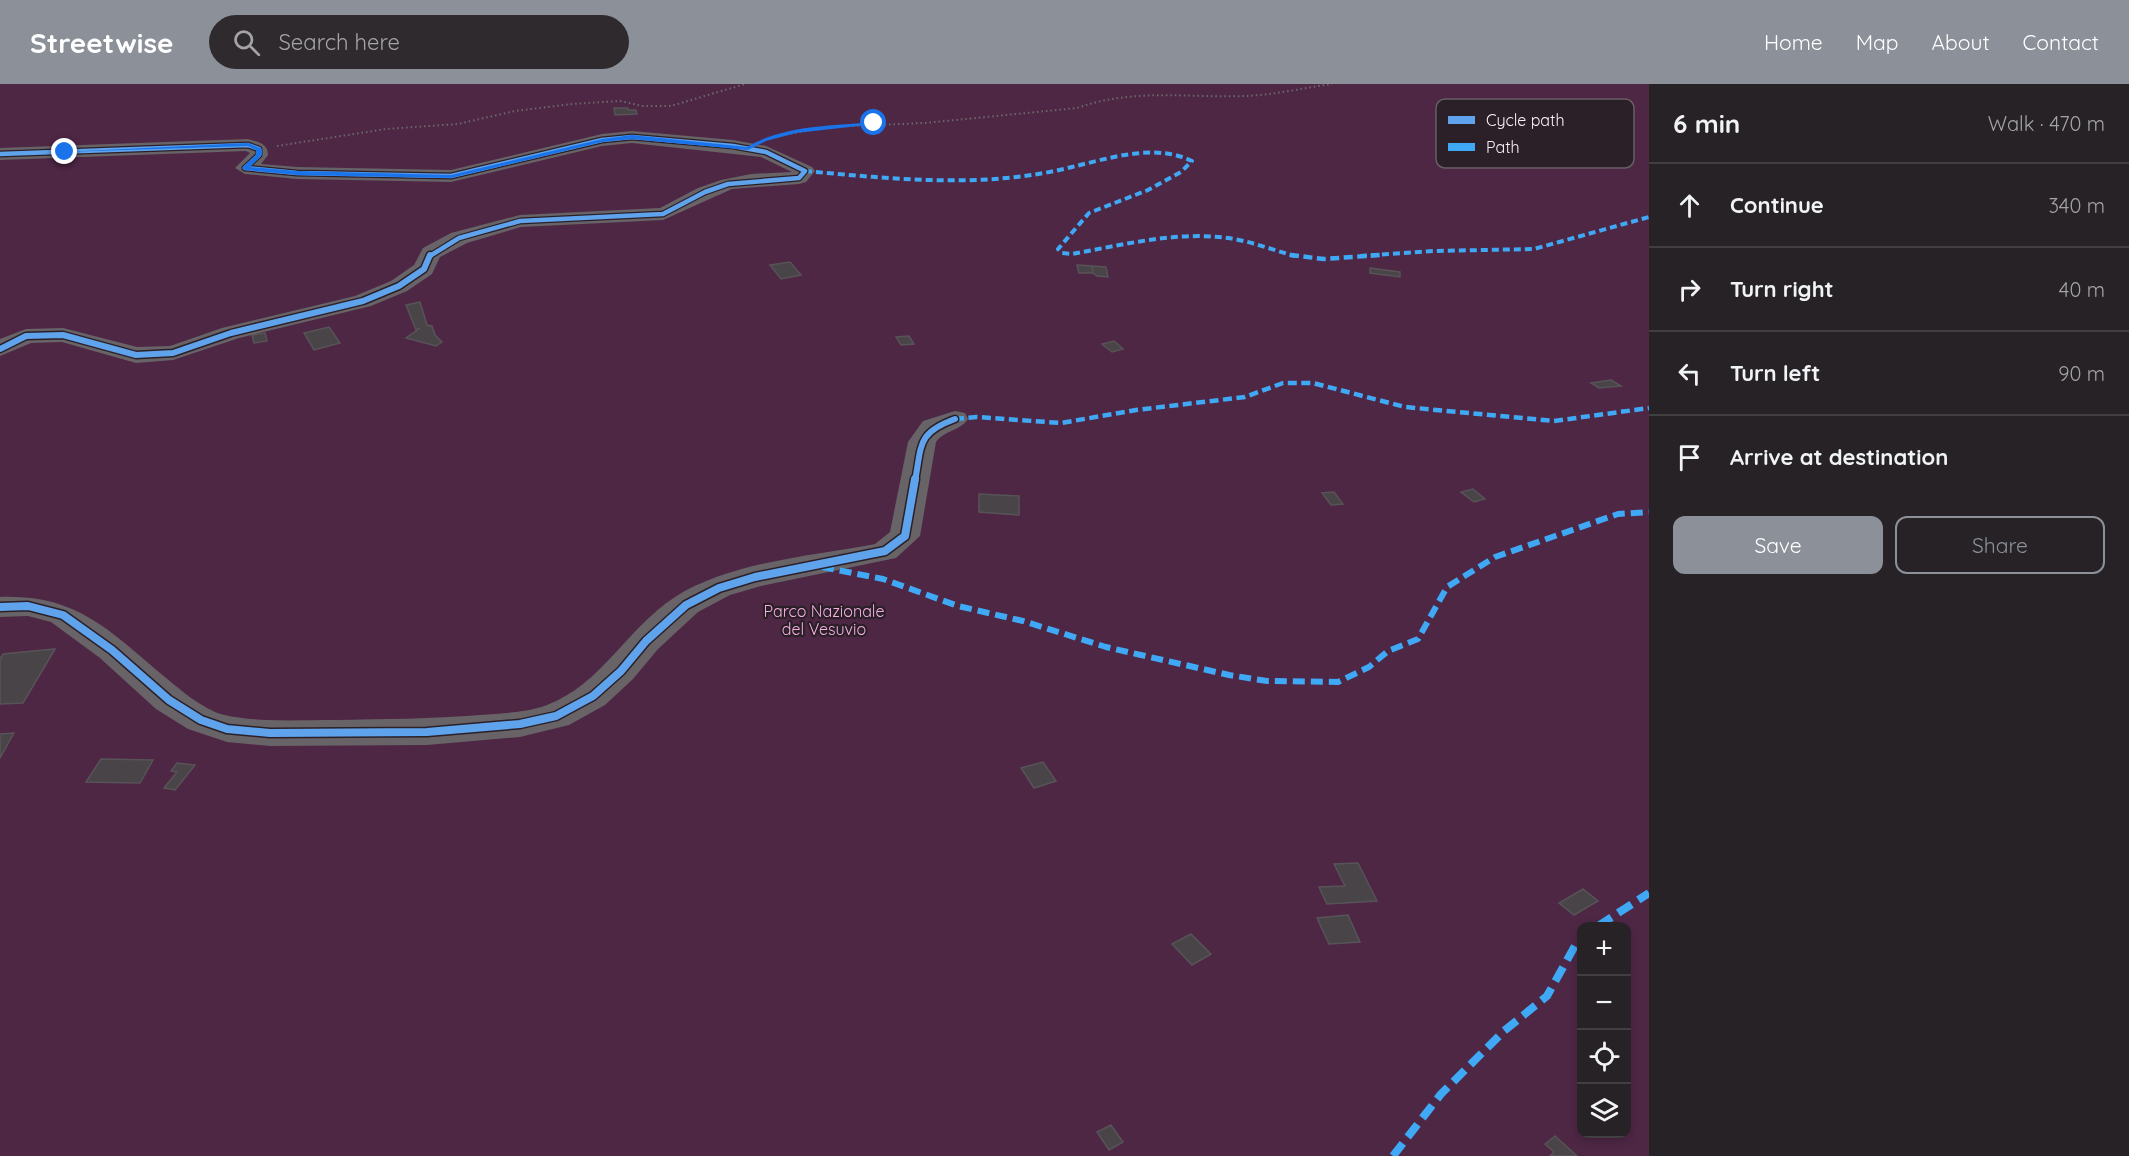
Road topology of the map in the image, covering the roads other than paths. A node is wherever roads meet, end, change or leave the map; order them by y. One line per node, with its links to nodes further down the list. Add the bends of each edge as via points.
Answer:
1 (0, 154): 2 (street, via 248,145 259,149 259,155 245,168 451,176 632,137 748,148 766,152 805,171 799,178 740,181 705,192 684,207 663,214 520,221 469,235 431,253 424,269 399,286 363,301 231,333 173,353 136,355 63,335 26,336)
2 (0, 349)
3 (955, 419): 4 (street, via 933,427 922,442 905,536 885,551 787,569 719,588 686,605 593,696 556,716 520,724 428,732 270,733 227,729 201,720 169,700 112,650 63,615 28,606)
4 (0, 607)

